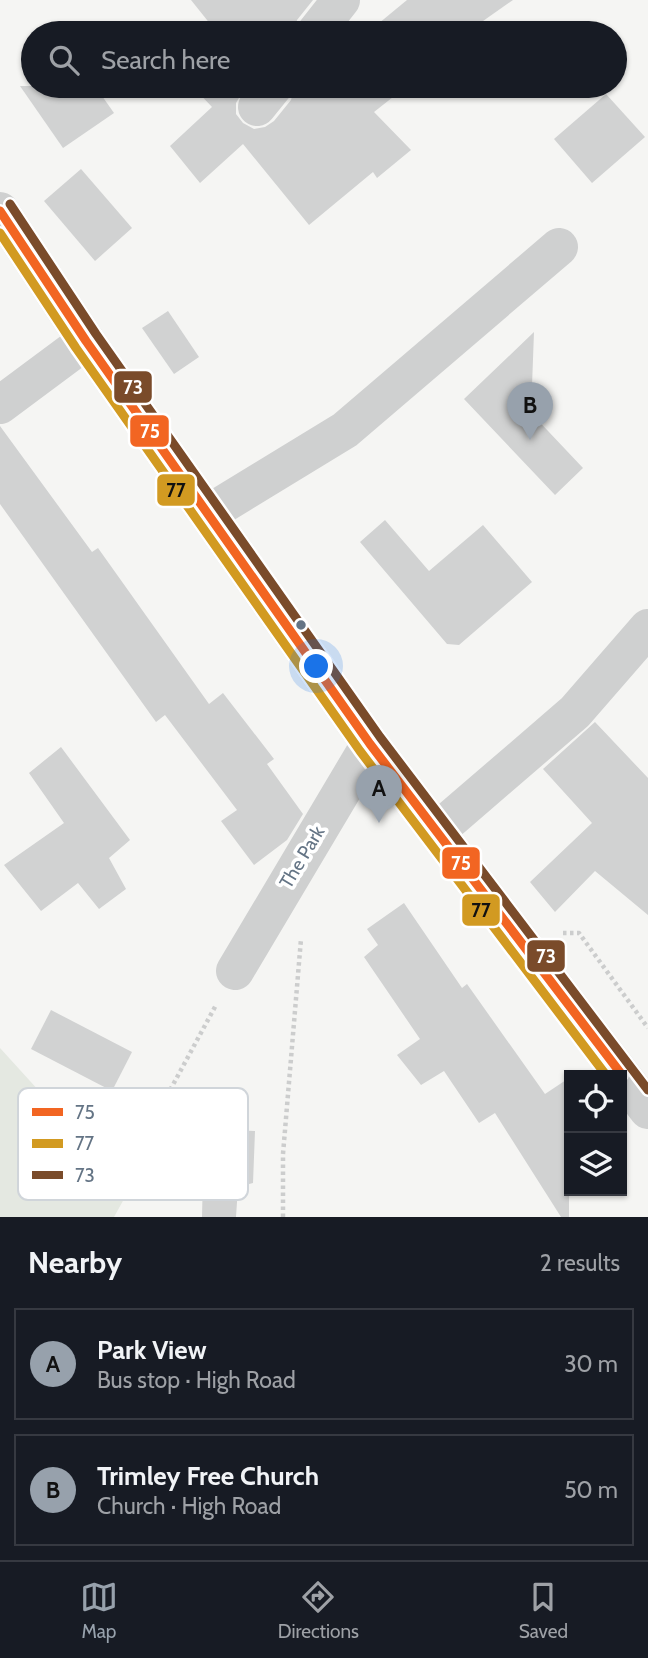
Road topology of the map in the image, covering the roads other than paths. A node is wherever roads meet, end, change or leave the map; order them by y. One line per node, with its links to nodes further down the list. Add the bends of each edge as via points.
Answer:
1 (341, 0): 2 (street)
2 (324, 21)
3 (0, 211): 5 (street)
4 (559, 247): 7 (street, via 345,430)
5 (86, 341): 6 (street); 7 (street)
6 (0, 405)
7 (209, 513): 9 (street)
8 (648, 628): 10 (street, via 575,712)
9 (370, 744): 10 (street); 11 (street, The Park)
10 (438, 830): 12 (street)
11 (235, 971)
12 (648, 1110)

